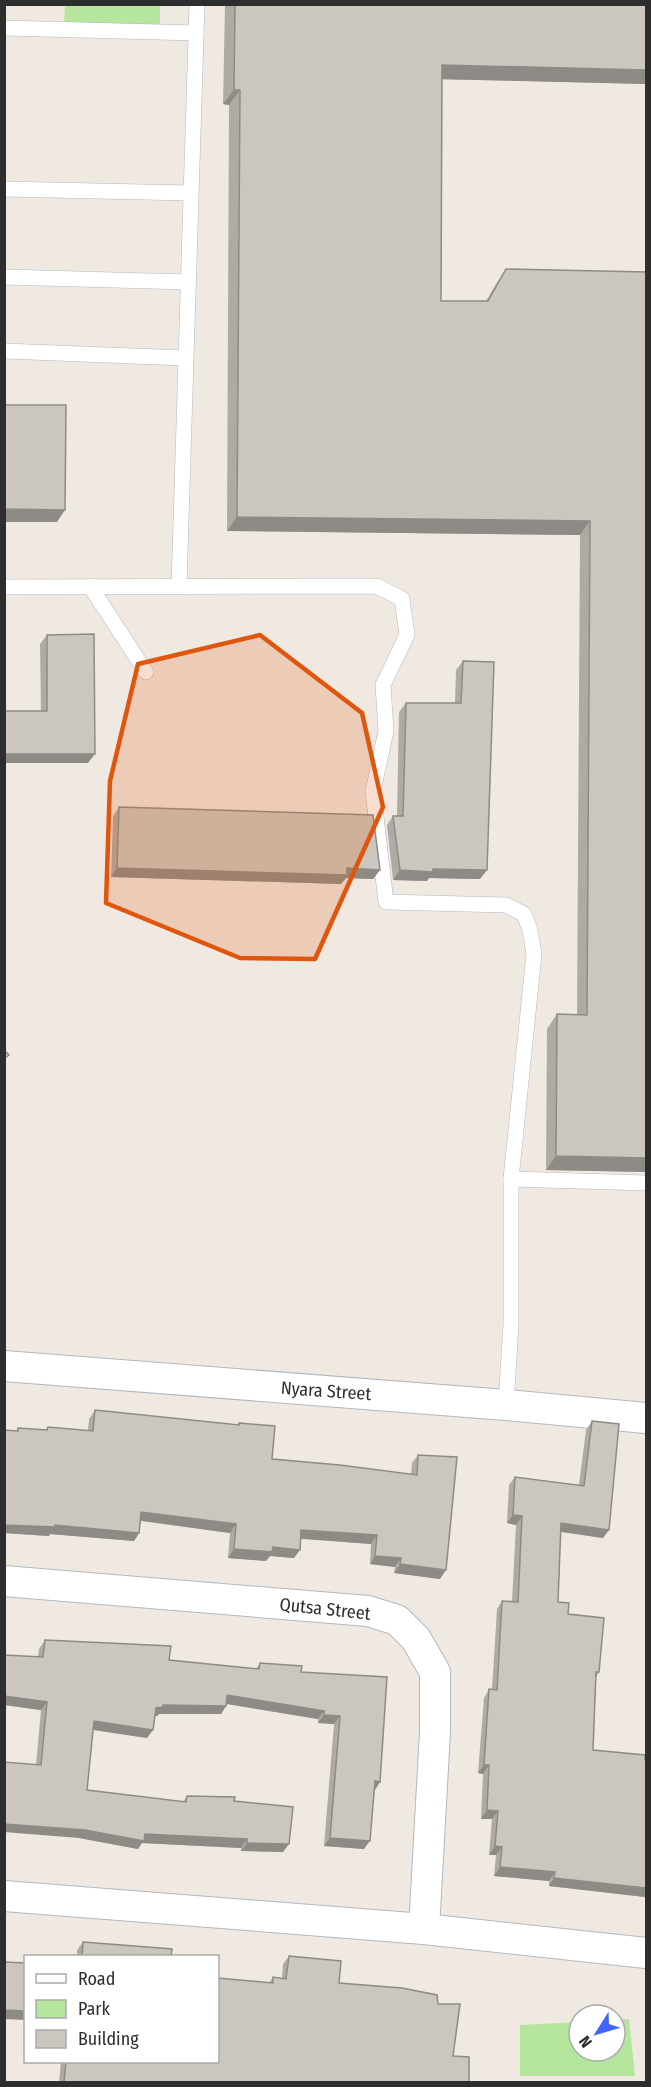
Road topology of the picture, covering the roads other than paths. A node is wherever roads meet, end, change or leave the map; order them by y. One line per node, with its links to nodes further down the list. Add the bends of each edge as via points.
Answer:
1 (197, 4): 3 (lane)
2 (4, 28): 3 (lane)
3 (196, 33): 5 (lane)
4 (4, 189): 5 (lane)
5 (190, 193): 7 (lane)
6 (4, 278): 7 (lane)
7 (188, 282): 9 (lane)
8 (4, 351): 9 (lane)
9 (185, 358): 12 (lane)
10 (4, 586): 11 (lane)
11 (90, 586): 12 (lane); 13 (lane)
12 (179, 586): 14 (lane, via 377,586 402,598 407,635 383,685 386,731 373,791 386,902 506,905 524,914 534,954)
13 (146, 672)
14 (511, 1179): 15 (lane); 17 (lane, via 511,1324)
15 (646, 1183)
16 (4, 1366): 17 (street, Nyara Street)
17 (506, 1404): 18 (street, Nyara Street)
18 (646, 1418)
19 (4, 1581): 21 (street, Qutsa Street, via 368,1611 397,1620 416,1639 435,1672)
20 (4, 1896): 21 (street)
21 (424, 1929): 22 (street)
22 (646, 1953)

